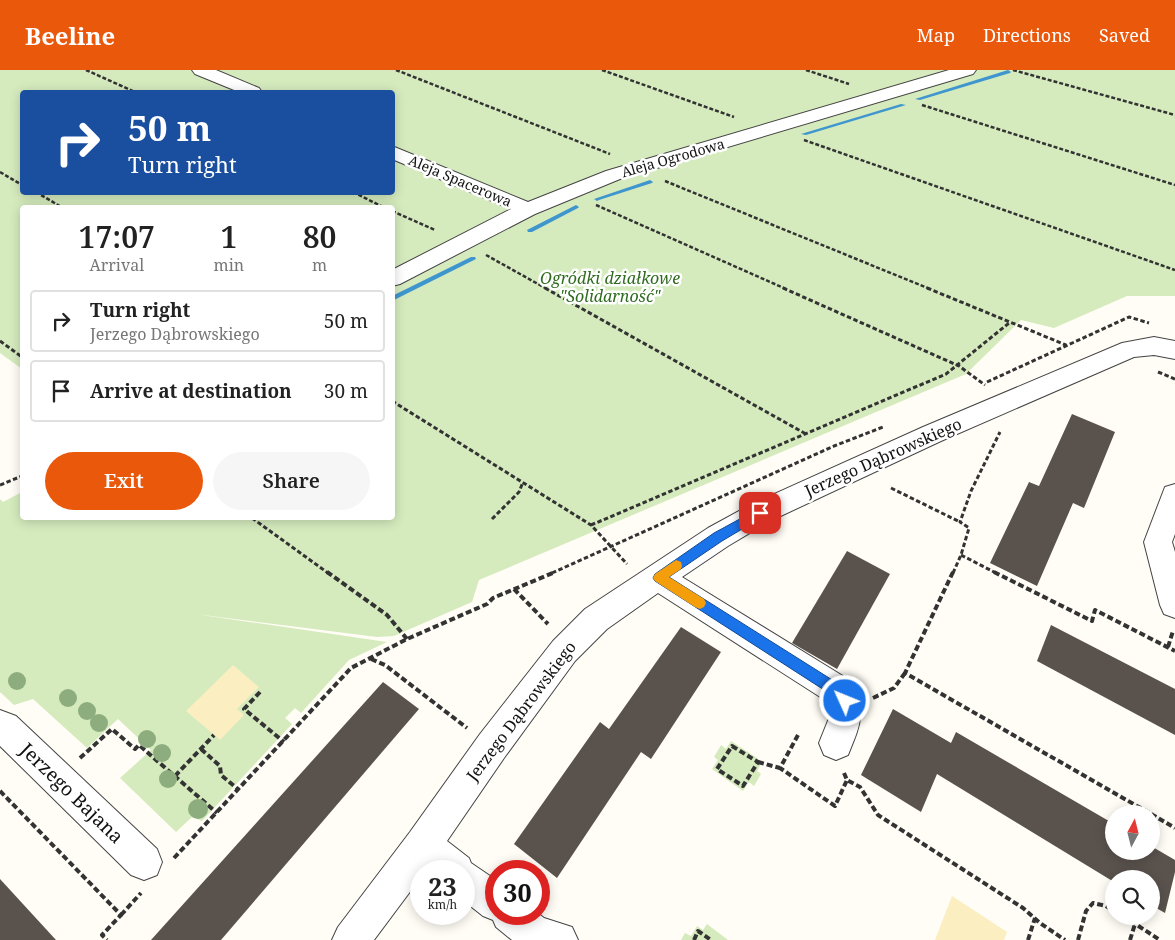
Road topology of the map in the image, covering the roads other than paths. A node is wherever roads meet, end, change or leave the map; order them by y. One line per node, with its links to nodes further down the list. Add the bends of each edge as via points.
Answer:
1 (201, 70): 3 (street)
2 (967, 70): 5 (street, Aleja Ogrodowa, via 613,175)
3 (249, 90)
4 (395, 153): 5 (street, Aleja Spacerowa)
5 (528, 209): 6 (street, Aleja Ogrodowa)
6 (395, 277)
7 (1175, 350): 9 (street, Jerzego Dąbrowskiego, via 1154,346 1130,349 932,434 760,513 718,537)
8 (1175, 495): 10 (street, via 1158,542)
9 (659, 578): 12 (street, via 840,692 847,714); 13 (street, Jerzego Dąbrowskiego, via 596,619 564,651)
10 (1175, 605)
11 (0, 726): 15 (street, Jerzego Bajana)
12 (836, 743)
13 (423, 845): 14 (street); 19 (street, Jerzego Dąbrowskiego)
14 (442, 860)
15 (154, 870)
16 (475, 887): 17 (street)
17 (485, 894)
18 (523, 925): 20 (street, via 536,935)
19 (351, 940)
20 (559, 940)

